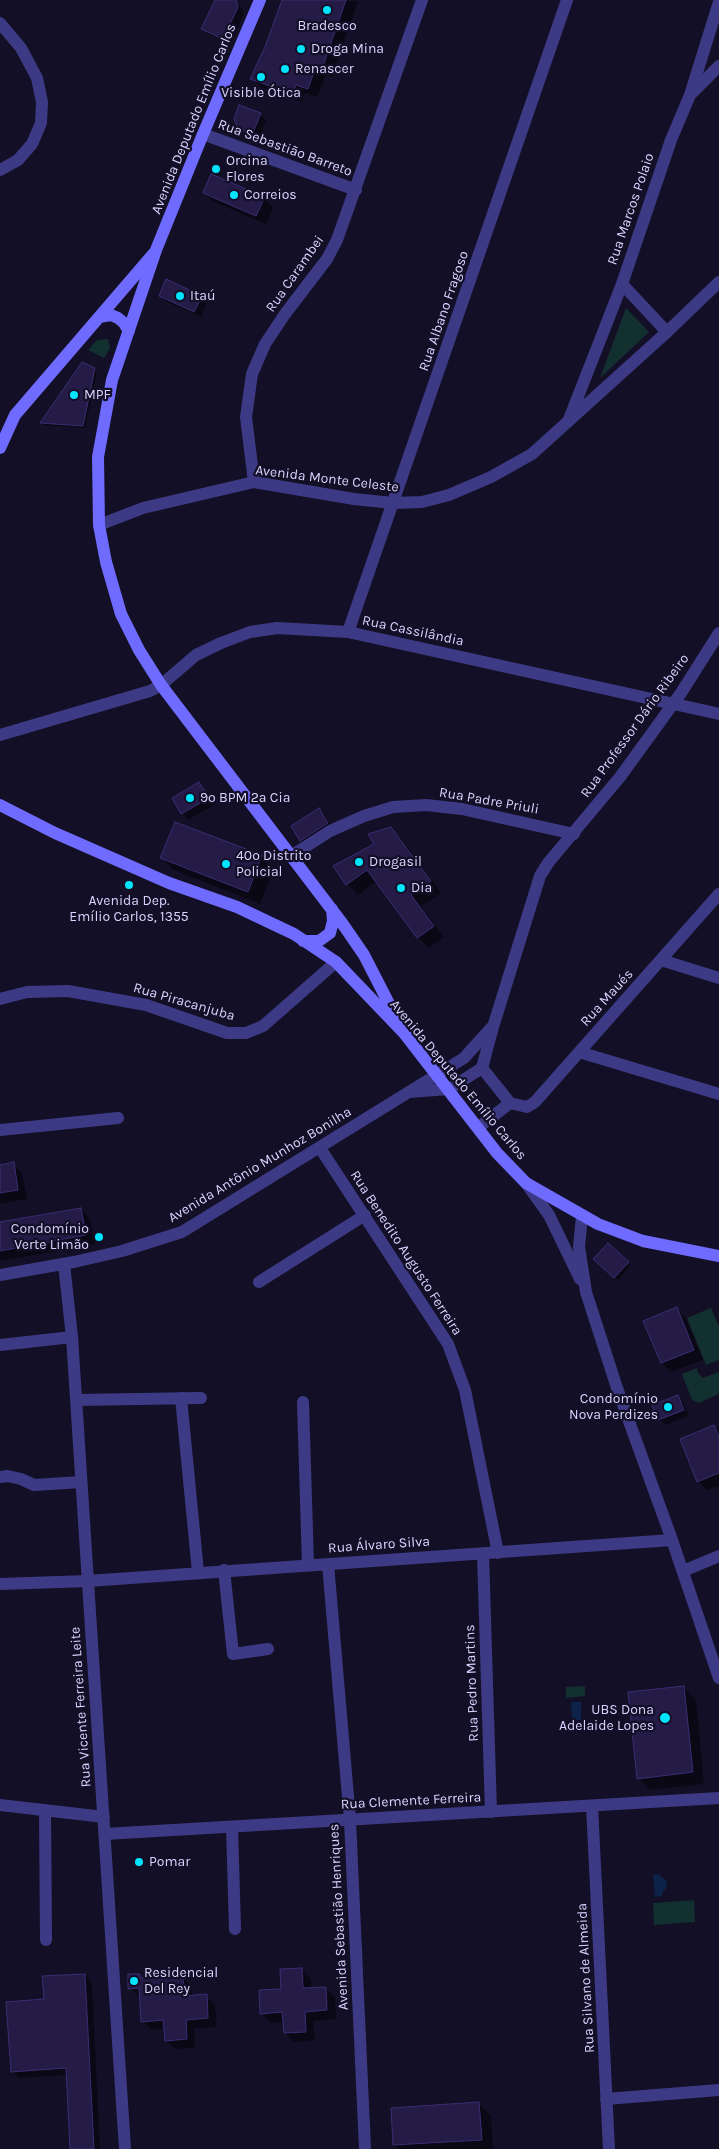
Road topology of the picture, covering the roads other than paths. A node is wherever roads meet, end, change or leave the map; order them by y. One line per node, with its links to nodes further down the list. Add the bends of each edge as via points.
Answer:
1 (260, 0): 8 (main road, Avenida Deputado Emílio Carlos)
2 (422, 0): 10 (street, Rua Carambei)
3 (567, 0): 20 (street, Rua Albano Fragoso)
4 (719, 2): 7 (street, Rua Marcos Polaio)
5 (0, 23): 9 (street, via 21,48 37,78 42,102 41,123 32,144 18,160)
6 (719, 66): 7 (street)
7 (690, 95): 13 (street, Rua Marcos Polaio, via 671,140)
8 (203, 134): 10 (street, Rua Sebastião Barreto); 11 (main road, Avenida Deputado Emílio Carlos)
9 (0, 170)
10 (356, 190): 19 (street, Rua Carambei, via 337,240 284,314 265,344 252,374 246,417)
11 (156, 250): 14 (main road, Avenida Deputado Emílio Carlos); 15 (main road, Avenida Deputado Emílio Carlos)
12 (719, 282): 16 (street, Avenida Monte Celeste)
13 (622, 284): 16 (street); 17 (street, Rua Marcos Polaio)
14 (99, 317): 15 (main road, via 118,318); 18 (main road, Avenida Deputado Emílio Carlos, via 15,415)
15 (129, 331): 21 (main road, Avenida Deputado Emílio Carlos, via 112,380 100,441 97,470)
16 (667, 332): 17 (street, Avenida Monte Celeste)
17 (567, 424): 20 (street, Avenida Monte Celeste, via 532,454 491,477 449,495 422,502)
18 (0, 448)
19 (254, 482): 20 (street, Avenida Monte Celeste); 21 (street, Avenida Monte Celeste, via 143,508)
20 (393, 503): 22 (street, Rua Albano Fragoso)
21 (99, 525): 24 (main road, Avenida Deputado Emílio Carlos, via 120,614)
22 (348, 632): 24 (street, Rua Cassilândia, via 277,628 250,632 196,655); 25 (street, Rua Cassilândia)
23 (719, 632): 25 (street, Rua Professor Dário Ribeiro)
24 (161, 685): 27 (street, Rua Cassilândia, via 138,696); 30 (main road, Avenida Deputado Emílio Carlos)
25 (671, 704): 26 (street, Rua Cassilândia); 29 (street, Rua Professor Dário Ribeiro, via 620,777)
26 (719, 714)
27 (0, 735)
28 (0, 805): 33 (main road, Avenida Deputado Emílio Carlos, via 169,883 237,907)
29 (574, 834): 30 (street, Rua Padre Priuli, via 462,809 426,805 393,807 330,831); 38 (street, Rua Professor Dário Ribeiro, via 540,876)
30 (291, 856): 32 (main road, Avenida Deputado Emílio Carlos)
31 (719, 894): 34 (street, Rua Maués)
32 (332, 909): 33 (main road, via 330,933 319,941); 39 (main road, Avenida Deputado Emílio Carlos, via 364,955)
33 (303, 941): 35 (main road, Avenida Deputado Emílio Carlos)
34 (661, 960): 36 (street); 40 (street, Rua Maués)
35 (336, 962): 37 (street, Rua Piracanjuba, via 263,1026 246,1032 227,1033 146,1005 68,991 27,992); 39 (main road, Avenida Deputado Emílio Carlos)
36 (719, 978)
37 (0, 999)
38 (493, 1026): 41 (street, Rua Professor Dário Ribeiro); 42 (street, Rua Professor Dário Ribeiro, via 464,1058)
39 (404, 1034): 42 (main road, Avenida Deputado Emílio Carlos)
40 (580, 1052): 45 (street); 46 (street, Rua Maués, via 535,1102 526,1107)
41 (482, 1068): 43 (street); 46 (street)
42 (437, 1074): 43 (main road, Avenida Deputado Emílio Carlos); 44 (street, Avenida Antônio Munhoz Bonilha)
43 (449, 1089): 44 (street); 48 (main road, Avenida Deputado Emílio Carlos)
44 (409, 1092): 50 (street, Avenida Antônio Munhoz Bonilha)
45 (719, 1094)
46 (510, 1104): 48 (street)
47 (118, 1118): 49 (street)
48 (479, 1127): 51 (main road, Avenida Deputado Emílio Carlos, via 497,1153)
49 (0, 1130)
50 (320, 1148): 52 (street, Rua Benedito Augusto Ferreira); 55 (street, Avenida Antônio Munhoz Bonilha, via 182,1232 131,1249)
51 (526, 1184): 53 (main road, Avenida Deputado Emílio Carlos); 58 (street, via 549,1214)
52 (365, 1215): 57 (street); 68 (street, Rua Benedito Augusto Ferreira, via 448,1344 465,1390)
53 (582, 1216): 54 (main road, Avenida Deputado Emílio Carlos, via 643,1241); 58 (street, via 579,1247)
54 (719, 1256)
55 (64, 1264): 56 (street, Avenida Antônio Munhoz Bonilha); 59 (street, Rua Vicente Ferreira Leite)
56 (0, 1274)
57 (259, 1282)
58 (586, 1292): 67 (street)
59 (72, 1337): 60 (street); 63 (street, Rua Vicente Ferreira Leite)
60 (0, 1345)
61 (181, 1398): 62 (street); 63 (street); 75 (street)
62 (201, 1398)
63 (76, 1400): 66 (street, Rua Vicente Ferreira Leite)
64 (303, 1402): 72 (street)
65 (0, 1477): 66 (street, via 21,1479 34,1485)
66 (81, 1482): 76 (street, Rua Vicente Ferreira Leite)
67 (672, 1540): 68 (street, Rua Álvaro Silva); 74 (street)
68 (498, 1553): 69 (street, Rua Álvaro Silva)
69 (483, 1554): 71 (street, Rua Álvaro Silva); 84 (street, Rua Pedro Martins)
70 (719, 1556): 74 (street)
71 (328, 1564): 72 (street, Rua Álvaro Silva); 86 (street, Avenida Sebastião Henriques)
72 (308, 1565): 73 (street, Rua Álvaro Silva)
73 (224, 1570): 75 (street, Rua Álvaro Silva); 78 (street, via 233,1654)
74 (683, 1571): 79 (street)
75 (198, 1572): 76 (street, Rua Álvaro Silva)
76 (88, 1580): 77 (street, Rua Álvaro Silva); 85 (street, Rua Vicente Ferreira Leite)
77 (0, 1584)
78 (268, 1649)
79 (719, 1675)
80 (719, 1798): 82 (street, Rua Clemente Ferreira)
81 (0, 1805): 83 (street)
82 (592, 1806): 84 (street, Rua Clemente Ferreira); 92 (street, Rua Silvano de Almeida)
83 (45, 1810): 85 (street); 90 (street)
84 (491, 1812): 86 (street, Rua Clemente Ferreira)
85 (104, 1817): 88 (street, Rua Vicente Ferreira Leite)
86 (350, 1820): 87 (street, Rua Clemente Ferreira); 94 (street, Avenida Sebastião Henriques)
87 (232, 1827): 88 (street, Rua Clemente Ferreira); 89 (street)
88 (105, 1834): 93 (street, Rua Vicente Ferreira Leite)
89 (235, 1929)
90 (46, 1940)
91 (719, 2090): 92 (street)
92 (606, 2099): 95 (street, Rua Silvano de Almeida)
93 (125, 2149)
94 (365, 2149)
95 (609, 2149)

